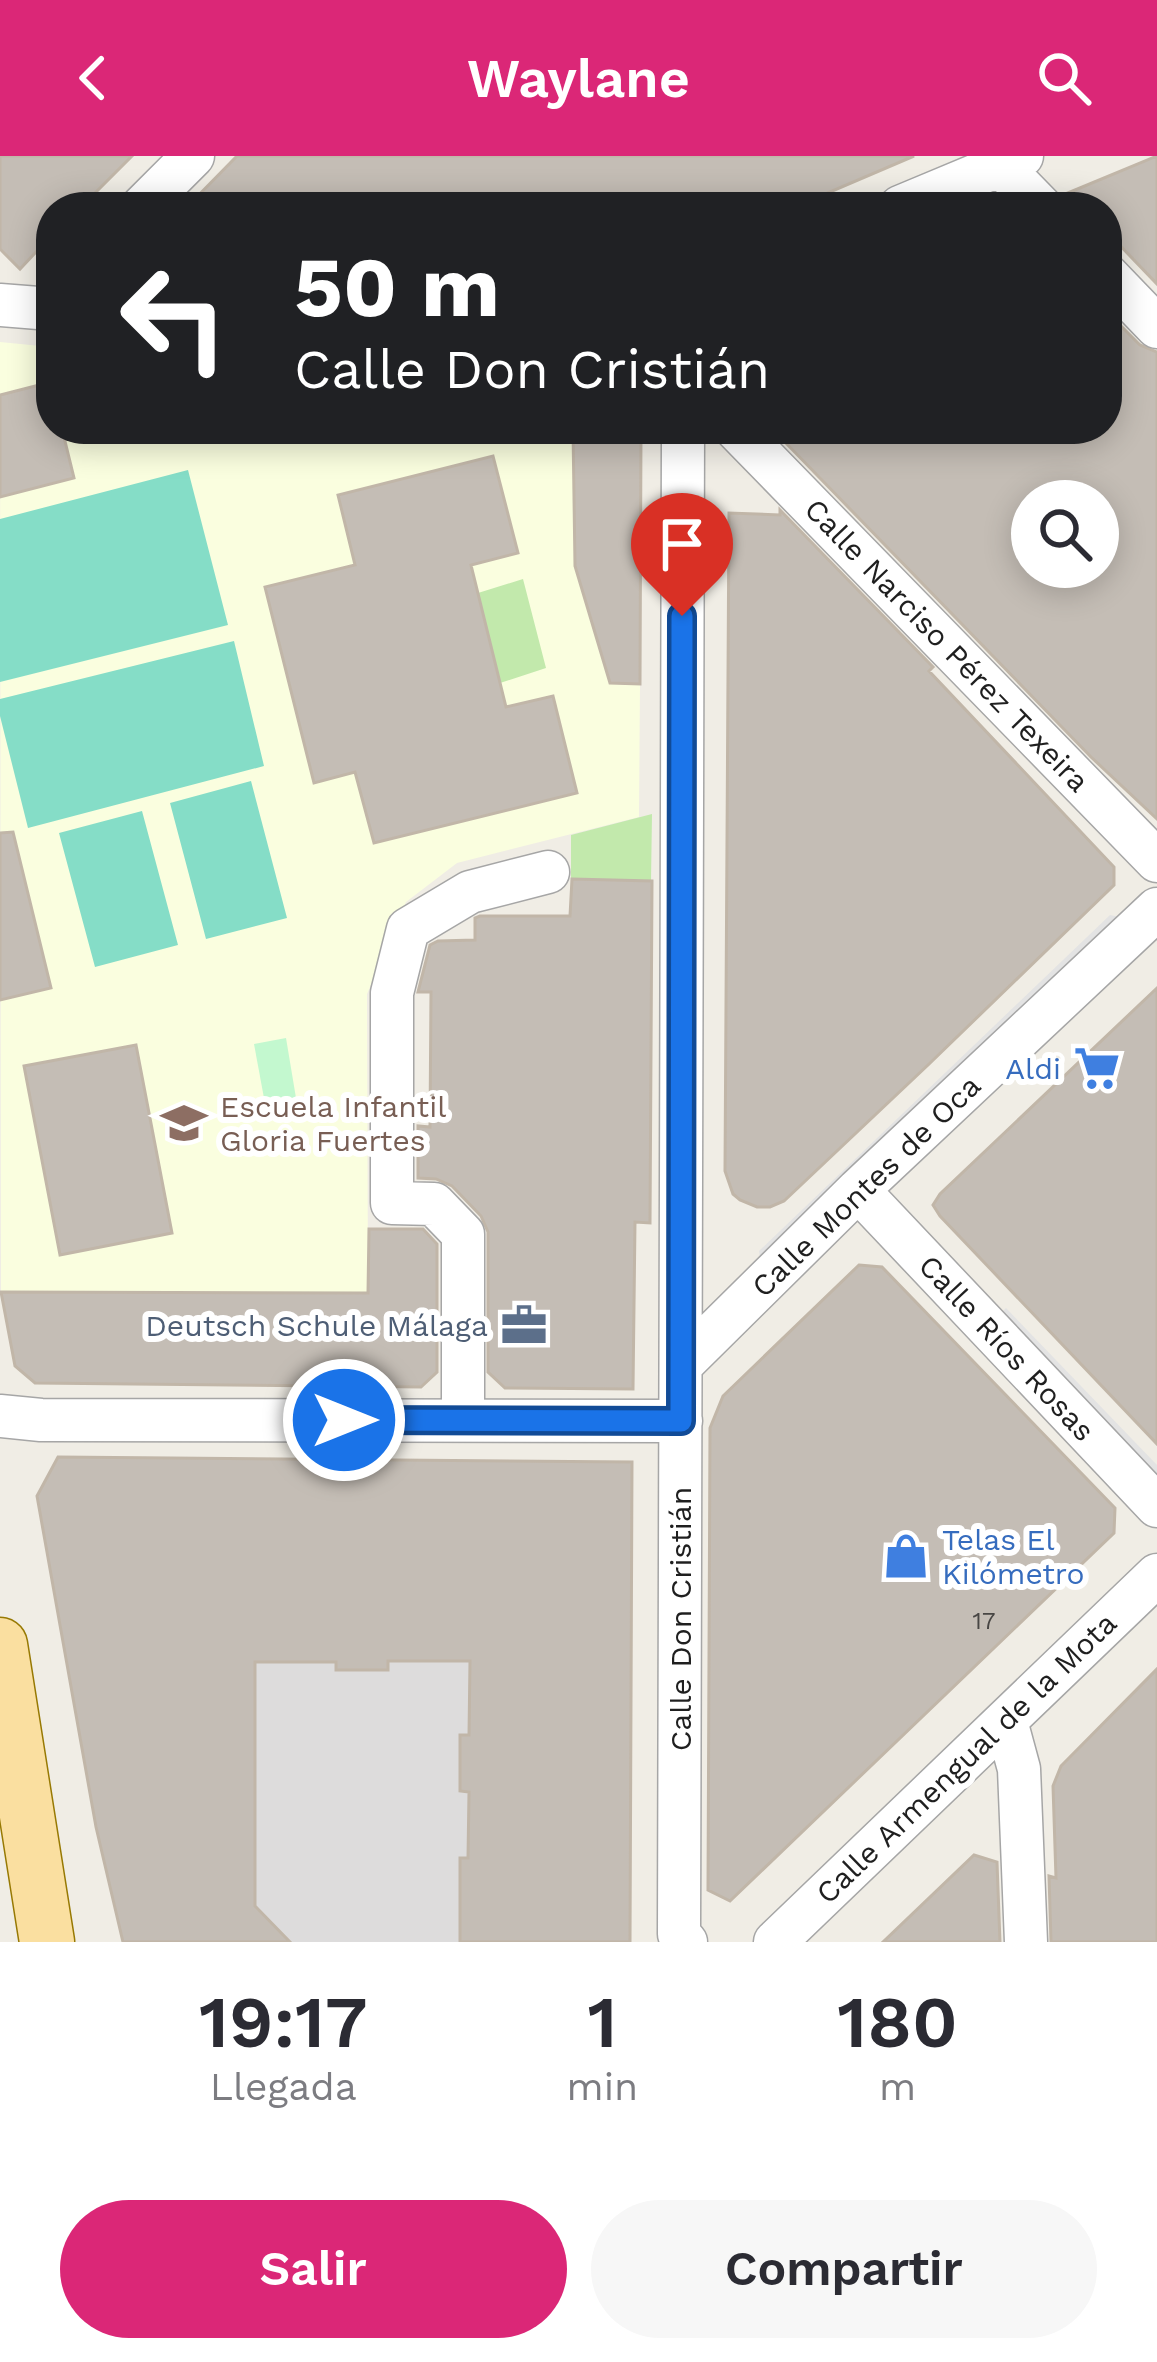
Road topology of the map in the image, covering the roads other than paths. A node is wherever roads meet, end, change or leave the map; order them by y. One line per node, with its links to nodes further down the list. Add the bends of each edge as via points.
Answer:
1 (193, 156): 3 (street)
2 (1011, 160): 4 (street); 5 (street)
3 (157, 192)
4 (935, 192)
5 (1031, 192)
6 (1122, 291): 9 (street)
7 (1, 304): 8 (street)
8 (36, 308)
9 (1157, 327)
10 (683, 444): 16 (street, Calle Don Cristián)
11 (751, 444): 12 (street, Calle Narciso Pérez Texeira)
12 (1157, 861)
13 (548, 872): 18 (street, via 470,892 408,929 392,993 392,1203 434,1204 464,1234)
14 (1157, 909): 15 (street, Calle Montes de Oca)
15 (858, 1190): 16 (street, Calle Montes de Oca); 20 (street, Calle Ríos Rosas)
16 (681, 1365): 19 (street, Calle Don Cristián)
17 (0, 1416): 18 (street)
18 (463, 1420): 19 (street)
19 (681, 1421): 26 (street, Calle Don Cristián, via 679,1934)
20 (1157, 1506)
21 (1157, 1575): 23 (street, Calle Armengual de la Mota)
22 (0, 1645): 25 (main road)
23 (1006, 1721): 27 (street, Calle Armengual de la Mota); 28 (street, via 1019,1768)
24 (0, 1856): 25 (main road)
25 (45, 1936)
26 (686, 1942)
27 (776, 1942)
28 (1026, 1942)

